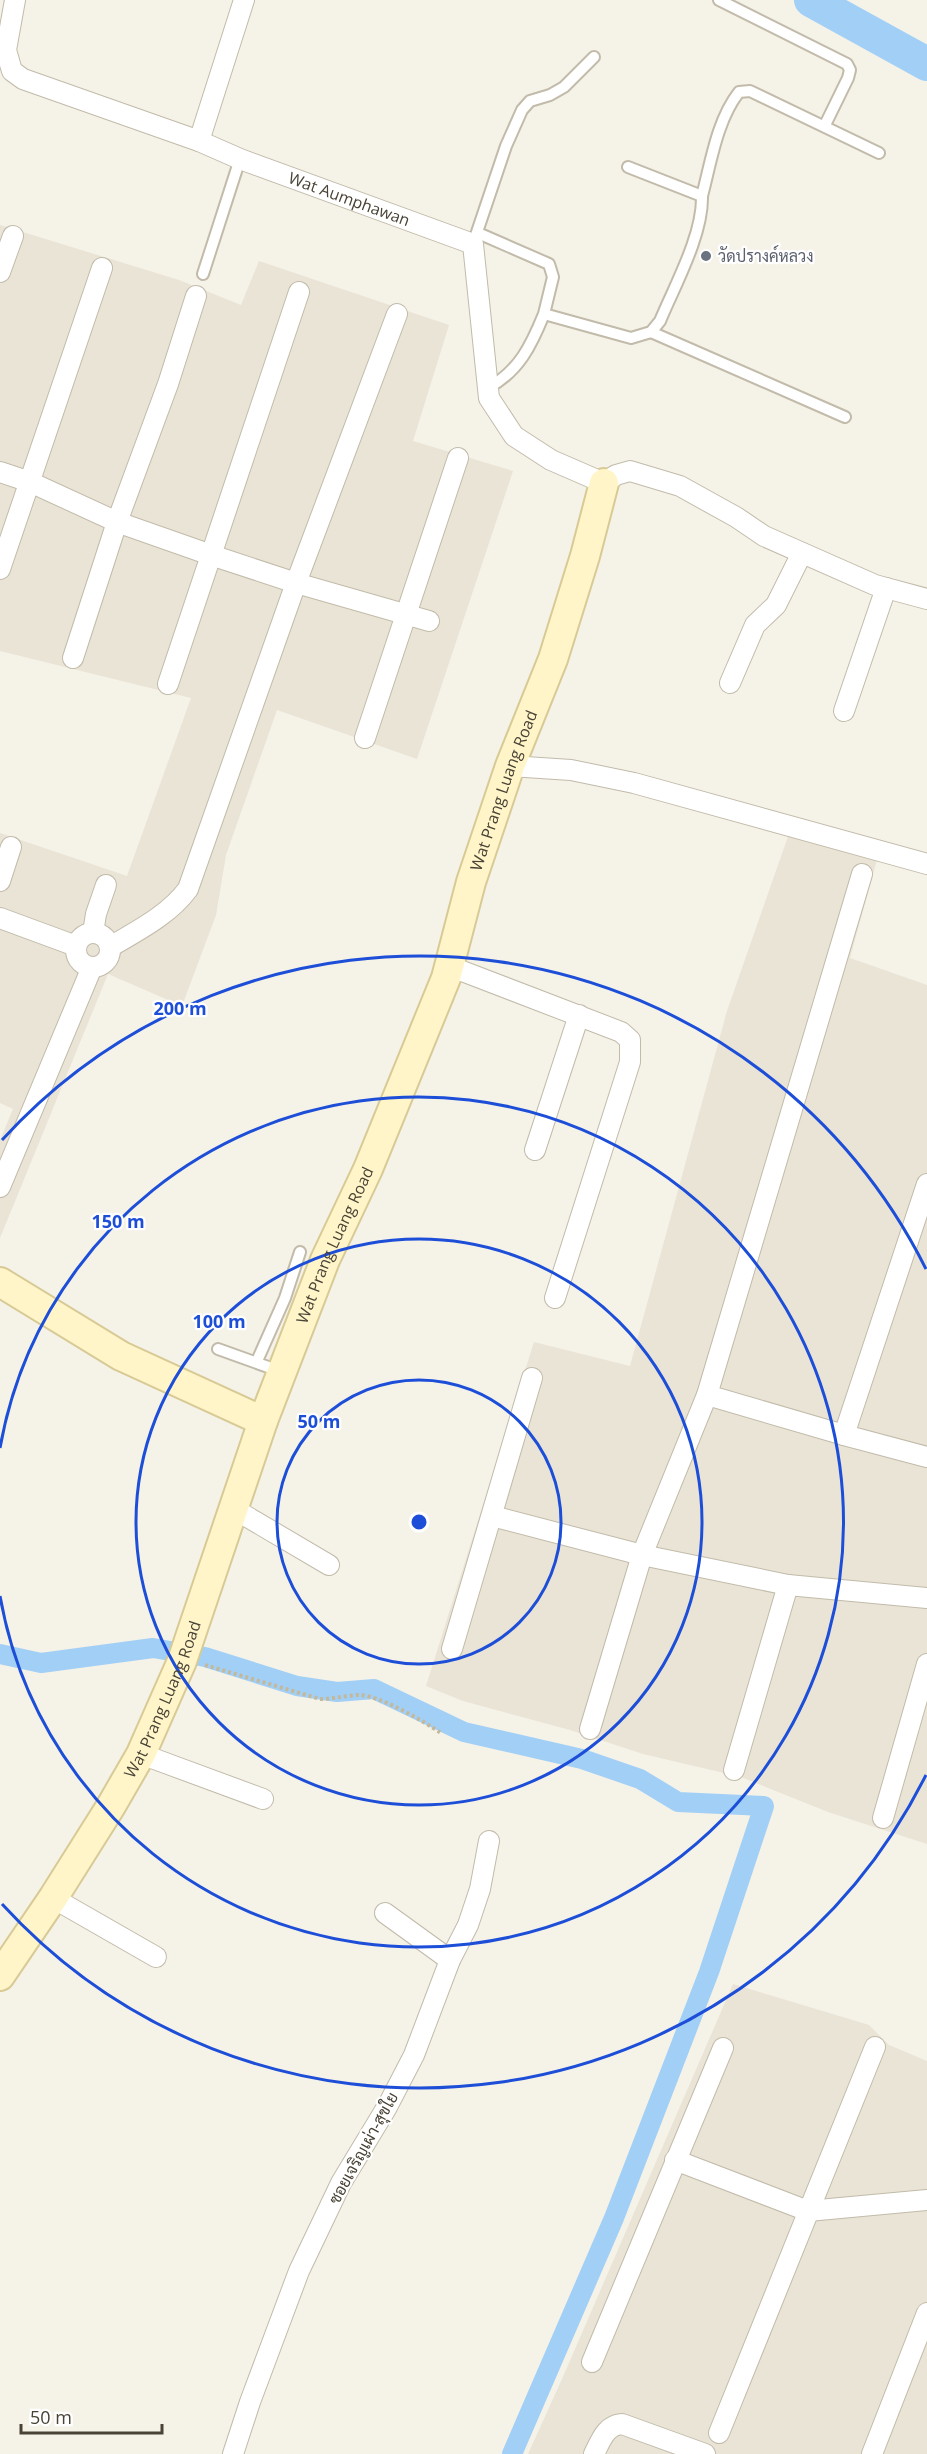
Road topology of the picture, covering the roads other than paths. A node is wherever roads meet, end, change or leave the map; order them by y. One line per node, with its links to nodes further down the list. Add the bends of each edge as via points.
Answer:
1 (15, 0): 4 (street, Wat Aumphawan)
2 (244, 0): 7 (street)
3 (719, 0): 6 (lane, via 847,64 848,78)
4 (5, 33): 7 (street, Wat Aumphawan, via 12,71 23,79)
5 (594, 57): 13 (lane, via 564,87 530,101 522,110)
6 (825, 125): 8 (lane); 11 (lane, via 750,91 739,92 724,120)
7 (199, 141): 9 (street, Wat Aumphawan)
8 (879, 153)
9 (240, 159): 13 (street, Wat Aumphawan); 16 (lane)
10 (628, 167): 11 (lane)
11 (702, 196): 21 (lane, via 691,246 660,321)
12 (13, 236): 15 (street)
13 (475, 239): 20 (lane, via 552,267); 22 (street)
14 (102, 268): 26 (street)
15 (0, 272)
16 (203, 273)
17 (299, 292): 30 (street)
18 (196, 296): 28 (street)
19 (397, 314): 32 (street)
20 (544, 314): 21 (lane, via 631,338); 22 (lane, via 518,364 505,379)
21 (651, 332): 23 (lane)
22 (488, 388): 27 (street, via 489,398 514,436 550,460)
23 (845, 417)
24 (458, 458): 35 (street)
25 (0, 472): 26 (street)
26 (30, 482): 28 (street); 31 (street)
27 (604, 483): 29 (street, via 630,471 680,486 764,536); 42 (street, Wat Prang Luang Road, via 553,659)
28 (117, 522): 30 (street); 37 (street)
29 (802, 553): 33 (street); 38 (street, via 776,605 755,625)
30 (211, 555): 32 (street); 39 (street)
31 (0, 569)
32 (296, 583): 35 (street); 51 (street, via 188,889 150,924)
33 (886, 588): 34 (street); 40 (street)
34 (927, 599)
35 (407, 615): 36 (street); 41 (street)
36 (429, 621)
37 (73, 658)
38 (730, 683)
39 (168, 684)
40 (844, 711)
41 (365, 738)
42 (510, 766): 44 (street, via 571,770 634,783); 52 (street, Wat Prang Luang Road, via 471,882)
43 (11, 847): 46 (street)
44 (927, 864)
45 (862, 874): 64 (street)
46 (0, 881)
47 (106, 885): 49 (street)
48 (0, 918): 50 (street)
49 (93, 933): 50 (street, via 80,939); 51 (street, via 101,935)
50 (76, 946): 53 (street, via 79,961)
51 (110, 947): 53 (street, via 106,961)
52 (449, 966): 54 (street); 62 (street, Wat Prang Luang Road, via 368,1169)
53 (92, 967): 57 (street)
54 (579, 1015): 55 (street); 60 (street, via 621,1032 632,1048)
55 (535, 1150)
56 (927, 1184): 66 (street)
57 (0, 1187)
58 (300, 1252): 62 (lane)
59 (0, 1282): 65 (street, via 121,1356)
60 (555, 1298)
61 (218, 1348): 62 (lane)
62 (270, 1367): 65 (street, Wat Prang Luang Road)
63 (532, 1378): 69 (street)
64 (707, 1395): 66 (street); 70 (street)
65 (263, 1420): 68 (street, Wat Prang Luang Road)
66 (844, 1435): 67 (street)
67 (927, 1456)
68 (234, 1509): 71 (street); 77 (street, Wat Prang Luang Road, via 181,1664)
69 (492, 1516): 70 (street); 74 (street)
70 (642, 1554): 72 (street); 76 (street)
71 (329, 1565)
72 (788, 1585): 73 (street); 78 (street)
73 (927, 1598)
74 (452, 1649)
75 (927, 1664): 80 (street)
76 (590, 1729)
77 (141, 1754): 79 (street); 82 (street, Wat Prang Luang Road)
78 (734, 1770)
79 (263, 1799)
80 (883, 1818)
81 (489, 1841): 85 (street, ซอยเจริญเผ่า-สุขใย, via 475,1906)
82 (53, 1899): 84 (street); 86 (street, Wat Prang Luang Road)
83 (385, 1913): 85 (street)
84 (156, 1956)
85 (450, 1960): 96 (street, ซอยเจริญเผ่า-สุขใย, via 414,2055 340,2183 299,2271)
86 (0, 1976)
87 (875, 2047): 91 (street)
88 (723, 2048): 89 (street)
89 (675, 2160): 91 (street); 93 (street)
90 (927, 2200): 91 (street)
91 (808, 2211): 94 (street)
92 (927, 2313): 99 (street)
93 (592, 2362)
94 (719, 2433)
95 (681, 2449): 97 (street, via 614,2424 605,2432); 98 (street)
96 (233, 2454)
97 (594, 2454)
98 (705, 2454)
99 (872, 2454)

